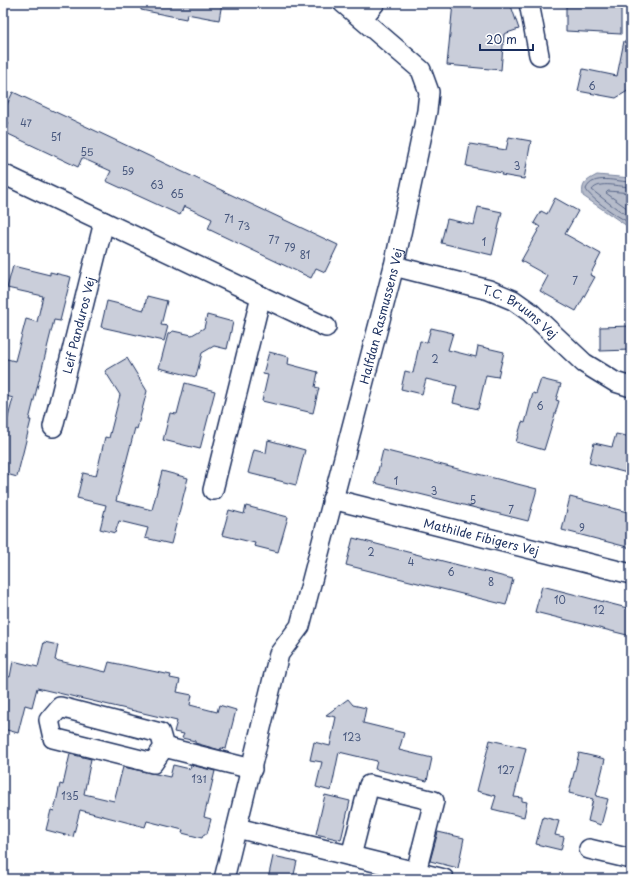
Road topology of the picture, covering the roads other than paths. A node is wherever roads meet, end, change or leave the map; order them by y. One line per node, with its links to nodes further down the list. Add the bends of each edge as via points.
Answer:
1 (343, 3): 4 (street, Halfdan Rasmussens Vej)
2 (375, 3): 4 (street)
3 (529, 3): 5 (street)
4 (362, 19): 8 (street, Halfdan Rasmussens Vej, via 422,70 429,92)
5 (539, 56)
6 (3, 174): 7 (street)
7 (104, 222): 9 (street); 12 (street, Leif Panduros Vej)
8 (394, 266): 11 (street, T.C. Bruuns Vej, via 489,290 513,300 530,312 584,363 615,382); 14 (street, Halfdan Rasmussens Vej)
9 (261, 296): 10 (street); 13 (street)
10 (326, 327)
11 (631, 388)
12 (53, 427)
13 (213, 490)
14 (332, 499): 15 (street, Mathilde Fibigers Vej); 17 (street, Halfdan Rasmussens Vej, via 300,626 279,654)
15 (631, 574)
16 (164, 747): 16 (street, via 160,733 60,707 49,720 53,738 153,763); 17 (street)
17 (252, 769): 18 (street)
18 (237, 828): 20 (street); 23 (street)
19 (589, 849): 21 (street)
20 (351, 856): 22 (street); 22 (street, via 369,785 434,801)
21 (631, 859)
22 (416, 872): 24 (street)
23 (224, 879)
24 (444, 879)

